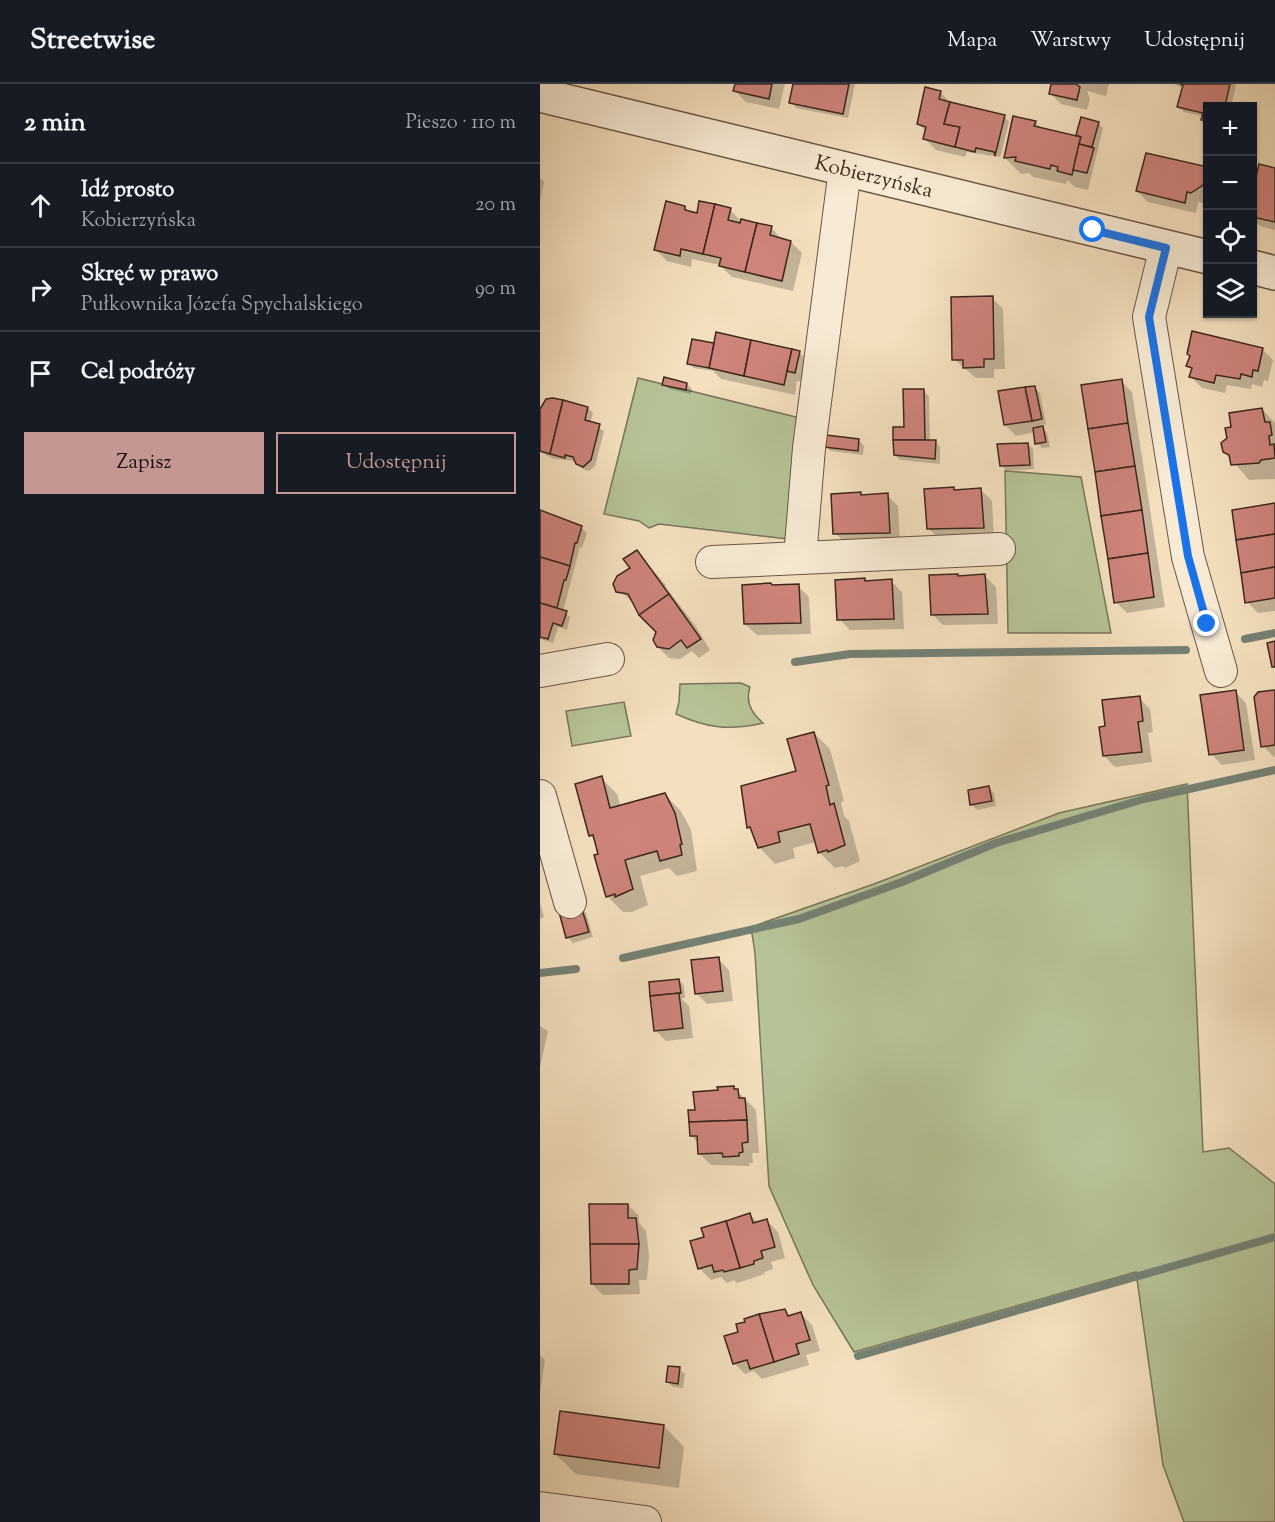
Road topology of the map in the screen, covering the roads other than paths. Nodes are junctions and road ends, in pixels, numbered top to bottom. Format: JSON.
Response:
{"nodes":[{"id":1,"x":540,"y":95,"type":"edge"},
{"id":2,"x":845,"y":169,"type":"junction"},
{"id":3,"x":1166,"y":248,"type":"junction"},
{"id":4,"x":1203,"y":256,"type":"edge"},
{"id":5,"x":1257,"y":268,"type":"edge"},
{"id":6,"x":1275,"y":273,"type":"edge"},
{"id":7,"x":999,"y":549,"type":"dead end"},
{"id":8,"x":800,"y":558,"type":"junction"},
{"id":9,"x":712,"y":562,"type":"dead end"},
{"id":10,"x":608,"y":659,"type":"dead end"},
{"id":11,"x":540,"y":671,"type":"edge"},
{"id":12,"x":1221,"y":672,"type":"dead end"},
{"id":13,"x":540,"y":796,"type":"edge"},
{"id":14,"x":570,"y":902,"type":"dead end"},
{"id":15,"x":540,"y":1508,"type":"edge"},
{"id":16,"x":645,"y":1522,"type":"edge"}],
"edges":[{"from":1,"to":2,"type":"street","name":"Kobierzyńska"},
{"from":2,"to":3,"type":"street","name":"Kobierzyńska"},
{"from":2,"to":8,"type":"street"},
{"from":3,"to":4,"type":"street","name":"Kobierzyńska"},
{"from":3,"to":12,"type":"street"},
{"from":5,"to":6,"type":"street"},
{"from":7,"to":8,"type":"street"},
{"from":8,"to":9,"type":"street"},
{"from":10,"to":11,"type":"street"},
{"from":13,"to":14,"type":"street"},
{"from":15,"to":16,"type":"street"}]}
